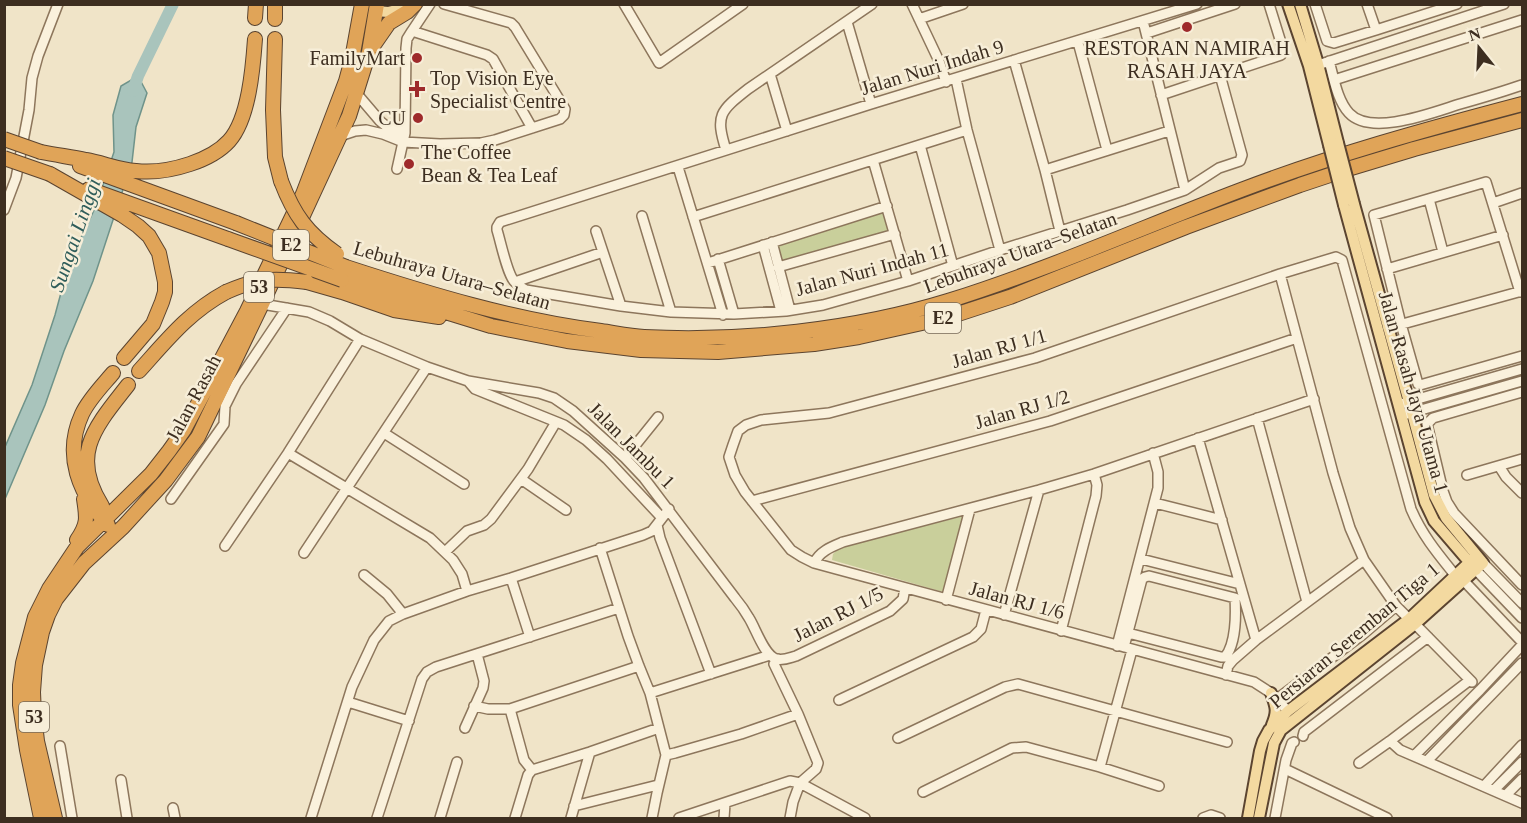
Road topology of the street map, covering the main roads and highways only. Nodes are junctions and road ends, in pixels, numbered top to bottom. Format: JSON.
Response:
{"nodes":[{"id":1,"x":275,"y":4,"type":"edge"},
{"id":2,"x":414,"y":4,"type":"edge"},
{"id":3,"x":1288,"y":4,"type":"edge"},
{"id":4,"x":1300,"y":4,"type":"edge"},
{"id":5,"x":371,"y":6,"type":"edge"},
{"id":6,"x":275,"y":19,"type":"dead end"},
{"id":7,"x":255,"y":39,"type":"dead end"},
{"id":8,"x":275,"y":39,"type":"dead end"},
{"id":9,"x":369,"y":52,"type":"junction"},
{"id":10,"x":1522,"y":104,"type":"edge"},
{"id":11,"x":1522,"y":120,"type":"edge"},
{"id":12,"x":4,"y":139,"type":"edge"},
{"id":13,"x":1334,"y":144,"type":"junction"},
{"id":14,"x":4,"y":158,"type":"edge"},
{"id":15,"x":132,"y":177,"type":"junction"},
{"id":16,"x":1349,"y":204,"type":"junction"},
{"id":17,"x":123,"y":208,"type":"junction"},
{"id":18,"x":344,"y":273,"type":"junction"},
{"id":19,"x":405,"y":286,"type":"junction"},
{"id":20,"x":491,"y":326,"type":"junction"},
{"id":21,"x":124,"y":358,"type":"dead end"},
{"id":22,"x":140,"y":371,"type":"dead end"},
{"id":23,"x":113,"y":373,"type":"dead end"},
{"id":24,"x":128,"y":385,"type":"dead end"},
{"id":25,"x":1406,"y":409,"type":"junction"},
{"id":26,"x":85,"y":483,"type":"junction"},
{"id":27,"x":129,"y":496,"type":"junction"},
{"id":28,"x":106,"y":517,"type":"junction"},
{"id":29,"x":119,"y":530,"type":"junction"},
{"id":30,"x":1476,"y":563,"type":"joint"},
{"id":31,"x":49,"y":588,"type":"junction"},
{"id":32,"x":1274,"y":696,"type":"road end"},
{"id":33,"x":1291,"y":715,"type":"junction"},
{"id":34,"x":1269,"y":730,"type":"junction"},
{"id":35,"x":41,"y":819,"type":"edge"},
{"id":36,"x":55,"y":819,"type":"edge"},
{"id":37,"x":1248,"y":819,"type":"edge"},
{"id":38,"x":1259,"y":819,"type":"edge"}],
"edges":[{"from":1,"to":6,"type":"highway"},
{"from":2,"to":5,"type":"main road"},
{"from":2,"to":9,"type":"highway"},
{"from":3,"to":13,"type":"main road"},
{"from":4,"to":13,"type":"main road"},
{"from":5,"to":9,"type":"highway","name":"Jalan Rasah","number":"53"},
{"from":5,"to":27,"type":"highway","name":"Jalan Rasah","number":"53"},
{"from":7,"to":15,"type":"highway"},
{"from":8,"to":19,"type":"highway","bridge":true},
{"from":9,"to":29,"type":"highway","name":"Jalan Rasah","number":"53"},
{"from":10,"to":19,"type":"highway","name":"Lebuhraya Utara–Selatan","number":"E2"},
{"from":11,"to":20,"type":"highway","name":"Lebuhraya Utara–Selatan","number":"E2"},
{"from":12,"to":15,"type":"highway","bridge":true},
{"from":13,"to":16,"type":"main road","name":"Jalan Rasah Jaya Utama 1","bridge":true},
{"from":14,"to":17,"type":"highway","bridge":true},
{"from":15,"to":18,"type":"highway","name":"Lebuhraya Utara–Selatan","number":"E2","bridge":true},
{"from":16,"to":25,"type":"main road","name":"Jalan Rasah Jaya Utama 1"},
{"from":16,"to":25,"type":"main road","name":"Jalan Rasah Jaya Utama 1"},
{"from":17,"to":18,"type":"highway","name":"Lebuhraya Utara–Selatan","number":"E2","bridge":true},
{"from":17,"to":21,"type":"highway"},
{"from":18,"to":19,"type":"highway","name":"Lebuhraya Utara–Selatan","number":"E2"},
{"from":18,"to":20,"type":"highway","name":"Lebuhraya Utara–Selatan","number":"E2"},
{"from":20,"to":22,"type":"highway","bridge":true},
{"from":23,"to":26,"type":"highway"},
{"from":24,"to":26,"type":"highway"},
{"from":25,"to":30,"type":"main road","name":"Jalan Rasah Jaya Utama 1"},
{"from":26,"to":27,"type":"highway"},
{"from":26,"to":28,"type":"highway"},
{"from":26,"to":31,"type":"highway"},
{"from":27,"to":28,"type":"highway","name":"Jalan Rasah","number":"53"},
{"from":28,"to":29,"type":"highway"},
{"from":28,"to":31,"type":"highway","name":"Jalan Rasah","number":"53"},
{"from":29,"to":36,"type":"highway","name":"Jalan Rasah","number":"53"},
{"from":30,"to":33,"type":"main road","name":"Persiaran Seremban Tiga 1"},
{"from":31,"to":35,"type":"highway","name":"Jalan Rasah","number":"53"},
{"from":32,"to":34,"type":"main road"},
{"from":33,"to":34,"type":"main road","name":"Persiaran Seremban Tiga 1"},
{"from":33,"to":38,"type":"main road","name":"Persiaran Seremban Tiga 1"},
{"from":34,"to":37,"type":"main road","name":"Persiaran Seremban Tiga 1"}]}
